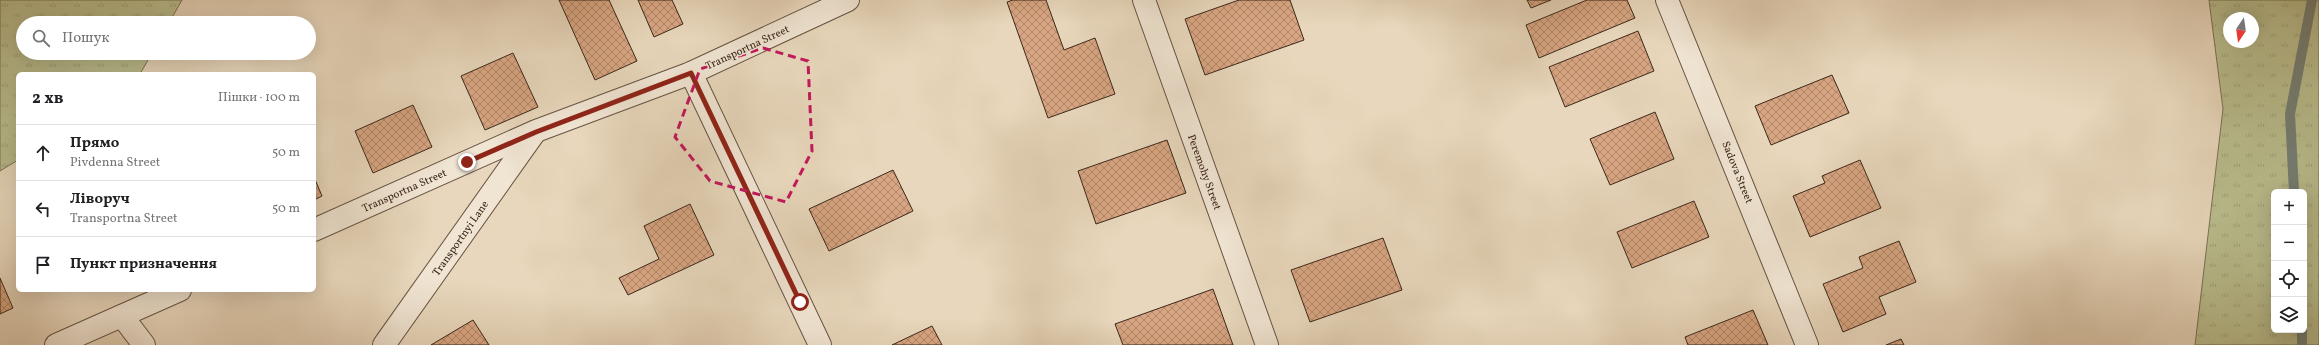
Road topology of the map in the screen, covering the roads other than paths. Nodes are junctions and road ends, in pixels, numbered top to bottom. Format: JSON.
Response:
{"nodes":[{"id":1,"x":848,"y":0,"type":"edge"},
{"id":2,"x":1144,"y":0,"type":"edge"},
{"id":3,"x":1667,"y":0,"type":"edge"},
{"id":4,"x":691,"y":73,"type":"junction"},
{"id":5,"x":536,"y":132,"type":"junction"},
{"id":6,"x":316,"y":229,"type":"edge"},
{"id":7,"x":176,"y":292,"type":"edge"},
{"id":8,"x":122,"y":316,"type":"junction"},
{"id":9,"x":56,"y":345,"type":"edge"},
{"id":10,"x":144,"y":345,"type":"edge"},
{"id":11,"x":384,"y":345,"type":"edge"},
{"id":12,"x":820,"y":345,"type":"edge"},
{"id":13,"x":1267,"y":345,"type":"edge"},
{"id":14,"x":1807,"y":345,"type":"edge"}],
"edges":[{"from":1,"to":4,"type":"street","name":"Transportna Street"},
{"from":2,"to":13,"type":"street","name":"Peremohy Street"},
{"from":3,"to":14,"type":"street","name":"Sadova Street"},
{"from":4,"to":5,"type":"street","name":"Transportna Street"},
{"from":4,"to":12,"type":"street"},
{"from":5,"to":6,"type":"street","name":"Transportna Street"},
{"from":5,"to":11,"type":"street","name":"Transportnyi Lane"},
{"from":7,"to":8,"type":"street"},
{"from":8,"to":9,"type":"street"},
{"from":8,"to":10,"type":"street"}]}
